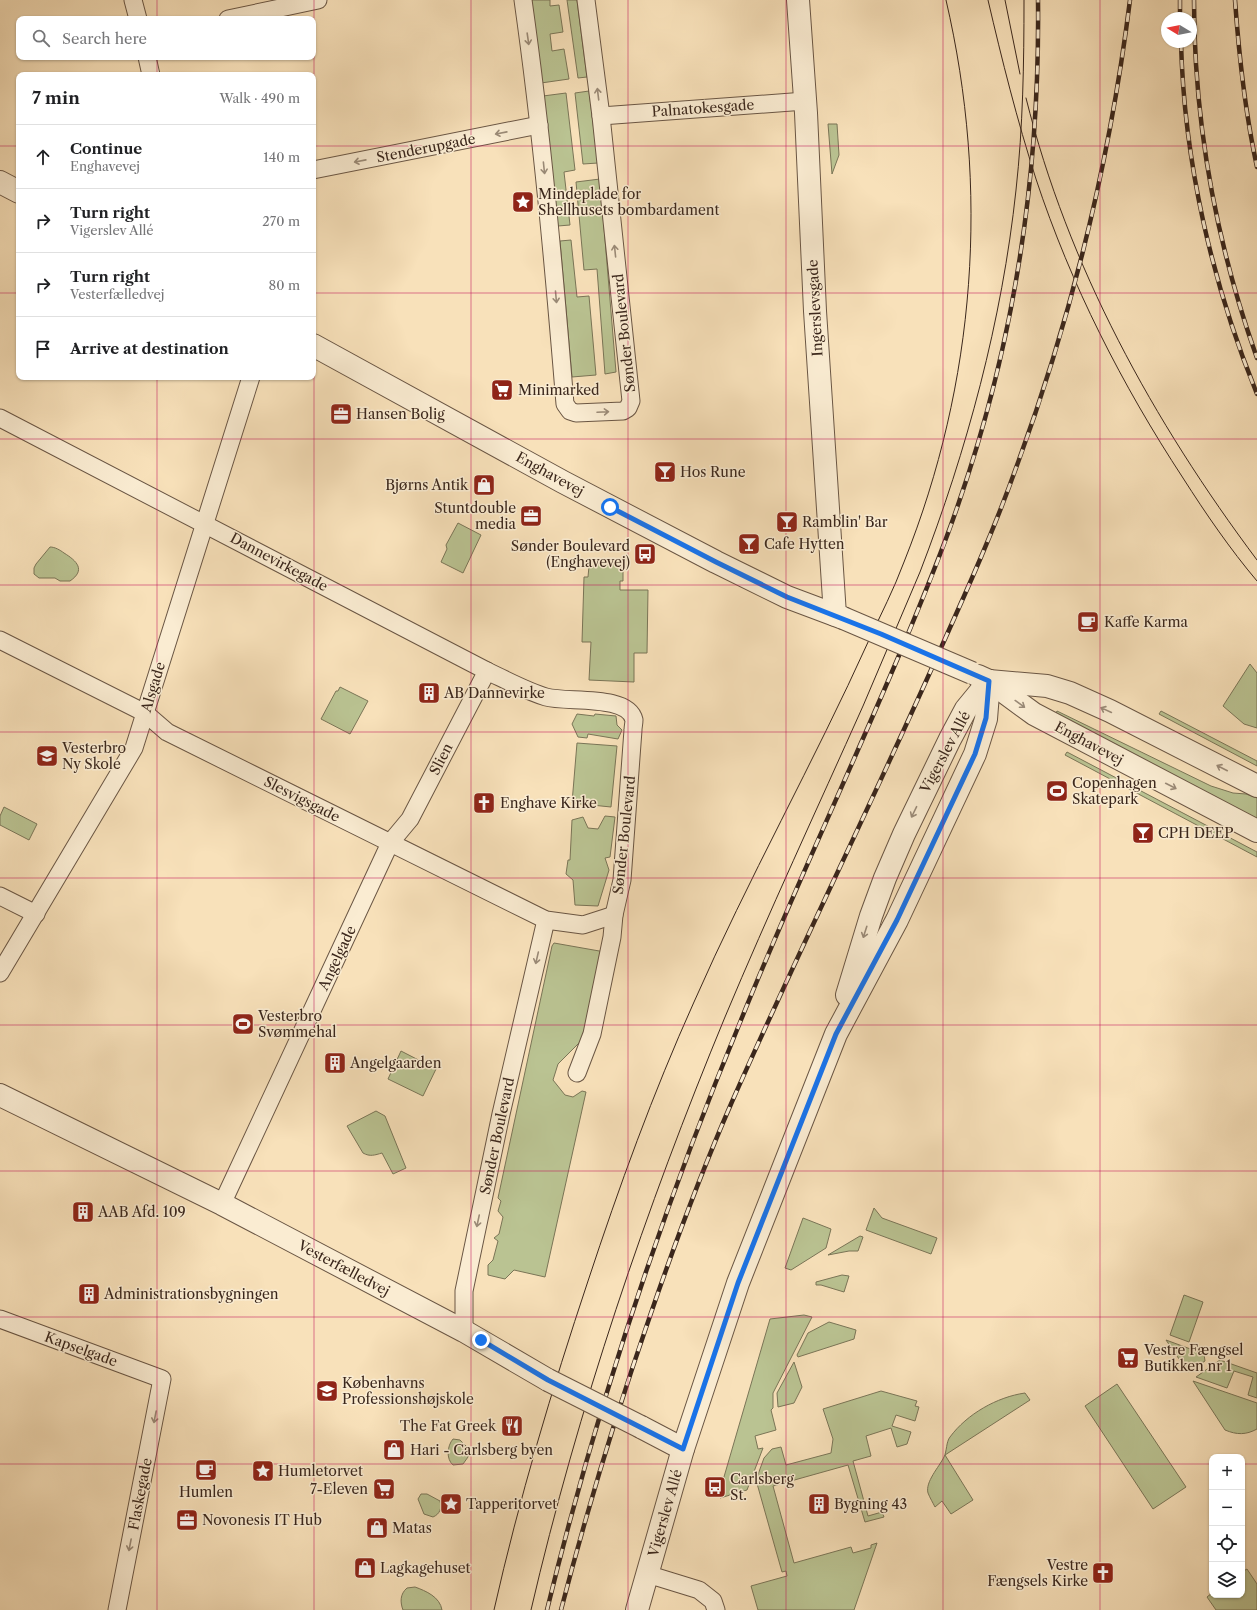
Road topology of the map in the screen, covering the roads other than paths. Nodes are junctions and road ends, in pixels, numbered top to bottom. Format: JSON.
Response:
{"nodes":[{"id":1,"x":133,"y":0,"type":"edge"},
{"id":2,"x":318,"y":0,"type":"edge"},
{"id":3,"x":523,"y":0,"type":"edge"},
{"id":4,"x":586,"y":0,"type":"edge"},
{"id":5,"x":798,"y":0,"type":"edge"},
{"id":6,"x":137,"y":16,"type":"edge"},
{"id":7,"x":242,"y":16,"type":"edge"},
{"id":8,"x":148,"y":60,"type":"edge"},
{"id":9,"x":150,"y":72,"type":"edge"},
{"id":10,"x":805,"y":101,"type":"junction"},
{"id":11,"x":601,"y":116,"type":"junction"},
{"id":12,"x":539,"y":125,"type":"junction"},
{"id":13,"x":316,"y":169,"type":"edge"},
{"id":14,"x":0,"y":182,"type":"edge"},
{"id":15,"x":16,"y":190,"type":"edge"},
{"id":16,"x":316,"y":347,"type":"edge"},
{"id":17,"x":250,"y":380,"type":"edge"},
{"id":18,"x":0,"y":418,"type":"edge"},
{"id":19,"x":204,"y":523,"type":"junction"},
{"id":20,"x":839,"y":617,"type":"junction"},
{"id":21,"x":0,"y":640,"type":"edge"},
{"id":22,"x":487,"y":671,"type":"junction"},
{"id":23,"x":980,"y":677,"type":"junction"},
{"id":24,"x":562,"y":700,"type":"joint"},
{"id":25,"x":145,"y":713,"type":"junction"},
{"id":26,"x":1257,"y":786,"type":"edge"},
{"id":27,"x":1257,"y":831,"type":"edge"},
{"id":28,"x":390,"y":843,"type":"junction"},
{"id":29,"x":0,"y":896,"type":"edge"},
{"id":30,"x":36,"y":914,"type":"junction"},
{"id":31,"x":614,"y":915,"type":"junction"},
{"id":32,"x":546,"y":920,"type":"junction"},
{"id":33,"x":0,"y":973,"type":"edge"},
{"id":34,"x":836,"y":1034,"type":"junction"},
{"id":35,"x":576,"y":1073,"type":"dead end"},
{"id":36,"x":0,"y":1095,"type":"edge"},
{"id":37,"x":222,"y":1204,"type":"junction"},
{"id":38,"x":0,"y":1319,"type":"edge"},
{"id":39,"x":464,"y":1330,"type":"junction"},
{"id":40,"x":162,"y":1379,"type":"joint"},
{"id":41,"x":683,"y":1449,"type":"junction"},
{"id":42,"x":647,"y":1574,"type":"junction"},
{"id":43,"x":117,"y":1610,"type":"edge"},
{"id":44,"x":637,"y":1610,"type":"edge"},
{"id":45,"x":716,"y":1610,"type":"edge"}],
"edges":[{"from":1,"to":6,"type":"street"},
{"from":2,"to":7,"type":"street"},
{"from":3,"to":12,"type":"street","name":"Sønder Boulevard","one_way":true},
{"from":11,"to":4,"type":"street","name":"Sønder Boulevard","one_way":true},
{"from":5,"to":10,"type":"street","name":"Ingerslevsgade"},
{"from":8,"to":9,"type":"street"},
{"from":10,"to":11,"type":"street","name":"Palnatokesgade"},
{"from":10,"to":20,"type":"street","name":"Ingerslevsgade"},
{"from":12,"to":11,"type":"street","name":"Sønder Boulevard","one_way":true},
{"from":12,"to":13,"type":"street","name":"Stenderupgade","one_way":true},
{"from":14,"to":15,"type":"street"},
{"from":16,"to":20,"type":"street","name":"Enghavevej"},
{"from":17,"to":19,"type":"street","name":"Alsgade"},
{"from":18,"to":19,"type":"street","name":"Dannevirkegade"},
{"from":19,"to":22,"type":"street","name":"Dannevirkegade"},
{"from":19,"to":25,"type":"street","name":"Alsgade"},
{"from":20,"to":23,"type":"street","name":"Enghavevej","bridge":true},
{"from":21,"to":25,"type":"street","name":"Slesvigsgade"},
{"from":22,"to":24,"type":"street","name":"Dannevirkegade"},
{"from":22,"to":28,"type":"street","name":"Slien"},
{"from":26,"to":23,"type":"street","name":"Enghavevej","one_way":true},
{"from":23,"to":27,"type":"street","name":"Enghavevej","one_way":true},
{"from":23,"to":34,"type":"street","name":"Vigerslev Allé","one_way":true},
{"from":23,"to":34,"type":"street","name":"Vigerslev Allé"},
{"from":24,"to":31,"type":"street","name":"Sønder Boulevard"},
{"from":25,"to":28,"type":"street","name":"Slesvigsgade"},
{"from":25,"to":30,"type":"street","name":"Alsgade"},
{"from":28,"to":32,"type":"street","name":"Slesvigsgade"},
{"from":28,"to":37,"type":"street","name":"Angelgade"},
{"from":29,"to":30,"type":"street"},
{"from":30,"to":33,"type":"street","name":"Alsgade"},
{"from":31,"to":32,"type":"street","name":"Slesvigsgade"},
{"from":31,"to":35,"type":"street","name":"Sønder Boulevard"},
{"from":32,"to":39,"type":"street","name":"Sønder Boulevard","one_way":true},
{"from":34,"to":41,"type":"street","name":"Vigerslev Allé"},
{"from":36,"to":37,"type":"street","name":"Vesterfælledvej"},
{"from":37,"to":39,"type":"street","name":"Vesterfælledvej"},
{"from":38,"to":40,"type":"street","name":"Kapselgade"},
{"from":39,"to":41,"type":"street","name":"Vesterfælledvej","bridge":true},
{"from":40,"to":43,"type":"street","name":"Flaskegade","one_way":true},
{"from":41,"to":42,"type":"street","name":"Vigerslev Allé"},
{"from":42,"to":44,"type":"street","name":"Vigerslev Allé"},
{"from":42,"to":45,"type":"street"}]}
